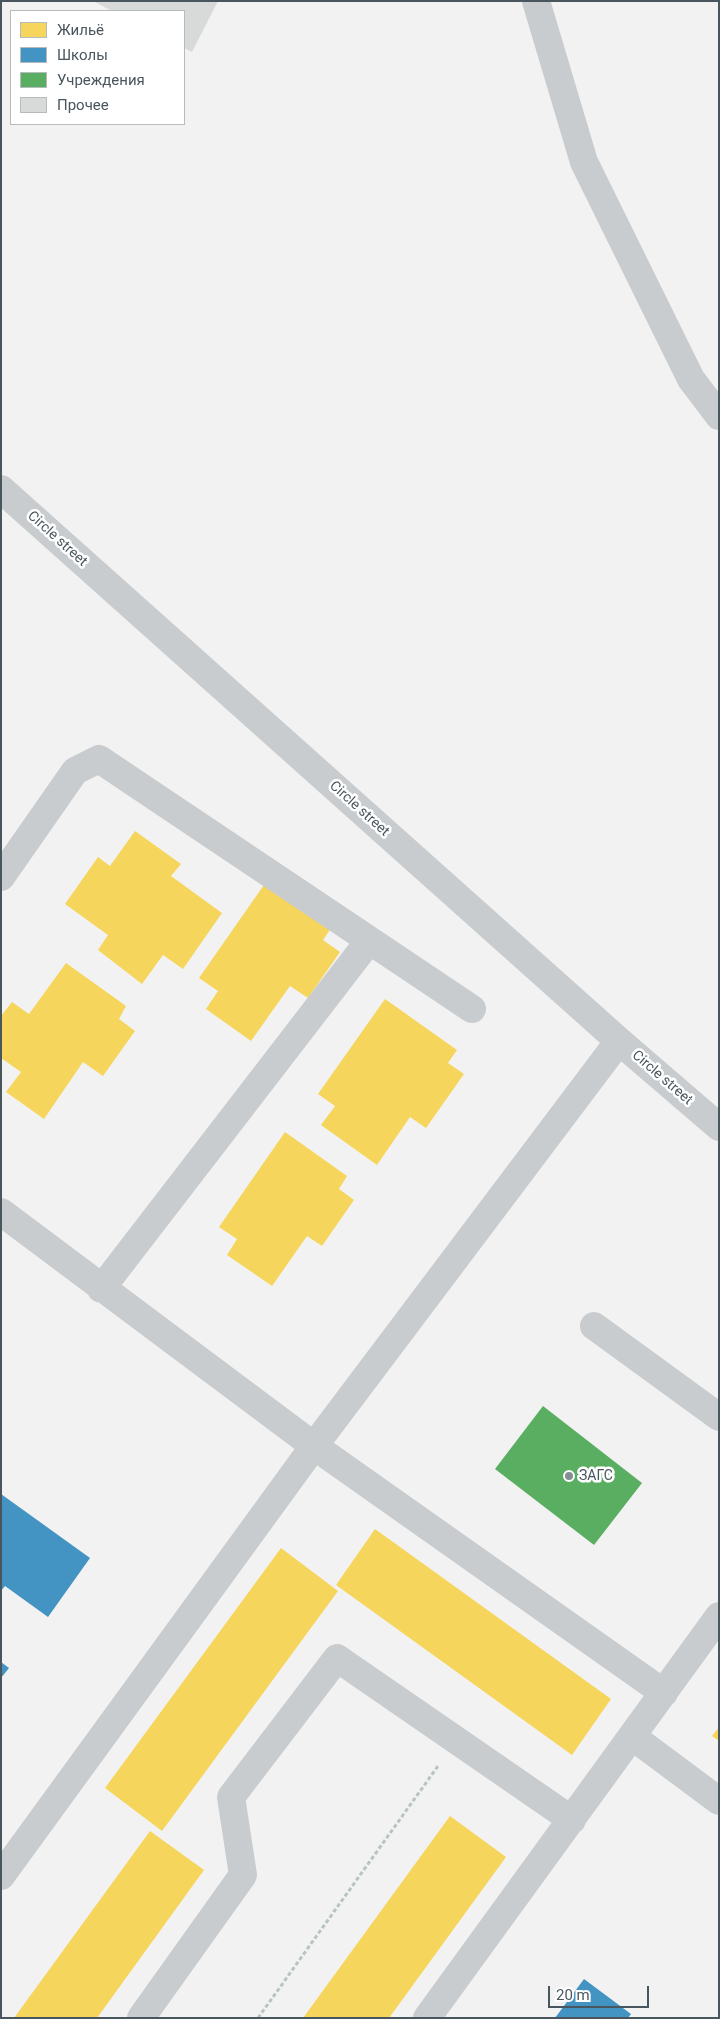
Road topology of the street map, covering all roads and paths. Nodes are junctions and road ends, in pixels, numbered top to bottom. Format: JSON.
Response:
{"nodes":[{"id":1,"x":536,"y":1,"type":"edge"},
{"id":2,"x":719,"y":416,"type":"edge"},
{"id":3,"x":1,"y":489,"type":"edge"},
{"id":4,"x":1,"y":877,"type":"edge"},
{"id":5,"x":369,"y":941,"type":"junction"},
{"id":6,"x":472,"y":1009,"type":"dead end"},
{"id":7,"x":619,"y":1041,"type":"junction"},
{"id":8,"x":719,"y":1127,"type":"edge"},
{"id":9,"x":1,"y":1212,"type":"edge"},
{"id":10,"x":101,"y":1289,"type":"junction"},
{"id":11,"x":594,"y":1326,"type":"dead end"},
{"id":12,"x":719,"y":1417,"type":"edge"},
{"id":13,"x":314,"y":1446,"type":"junction"},
{"id":14,"x":719,"y":1616,"type":"edge"},
{"id":15,"x":664,"y":1693,"type":"junction"},
{"id":16,"x":633,"y":1737,"type":"junction"},
{"id":17,"x":457,"y":1740,"type":"junction"},
{"id":18,"x":719,"y":1801,"type":"edge"},
{"id":19,"x":572,"y":1820,"type":"junction"},
{"id":20,"x":1,"y":1876,"type":"edge"},
{"id":21,"x":141,"y":2018,"type":"edge"},
{"id":22,"x":258,"y":2018,"type":"edge"},
{"id":23,"x":427,"y":2018,"type":"edge"}],
"edges":[{"from":1,"to":2,"type":"street"},
{"from":3,"to":7,"type":"street","name":"Circle street"},
{"from":4,"to":5,"type":"street"},
{"from":5,"to":6,"type":"street"},
{"from":5,"to":10,"type":"street"},
{"from":7,"to":8,"type":"street","name":"Circle street"},
{"from":7,"to":13,"type":"street"},
{"from":9,"to":10,"type":"street"},
{"from":10,"to":13,"type":"street"},
{"from":11,"to":12,"type":"street"},
{"from":13,"to":15,"type":"street"},
{"from":13,"to":20,"type":"street"},
{"from":14,"to":15,"type":"street"},
{"from":15,"to":16,"type":"street"},
{"from":16,"to":18,"type":"street"},
{"from":16,"to":19,"type":"street"},
{"from":17,"to":19,"type":"street"},
{"from":17,"to":21,"type":"street"},
{"from":17,"to":22,"type":"path"},
{"from":19,"to":23,"type":"street"}]}
